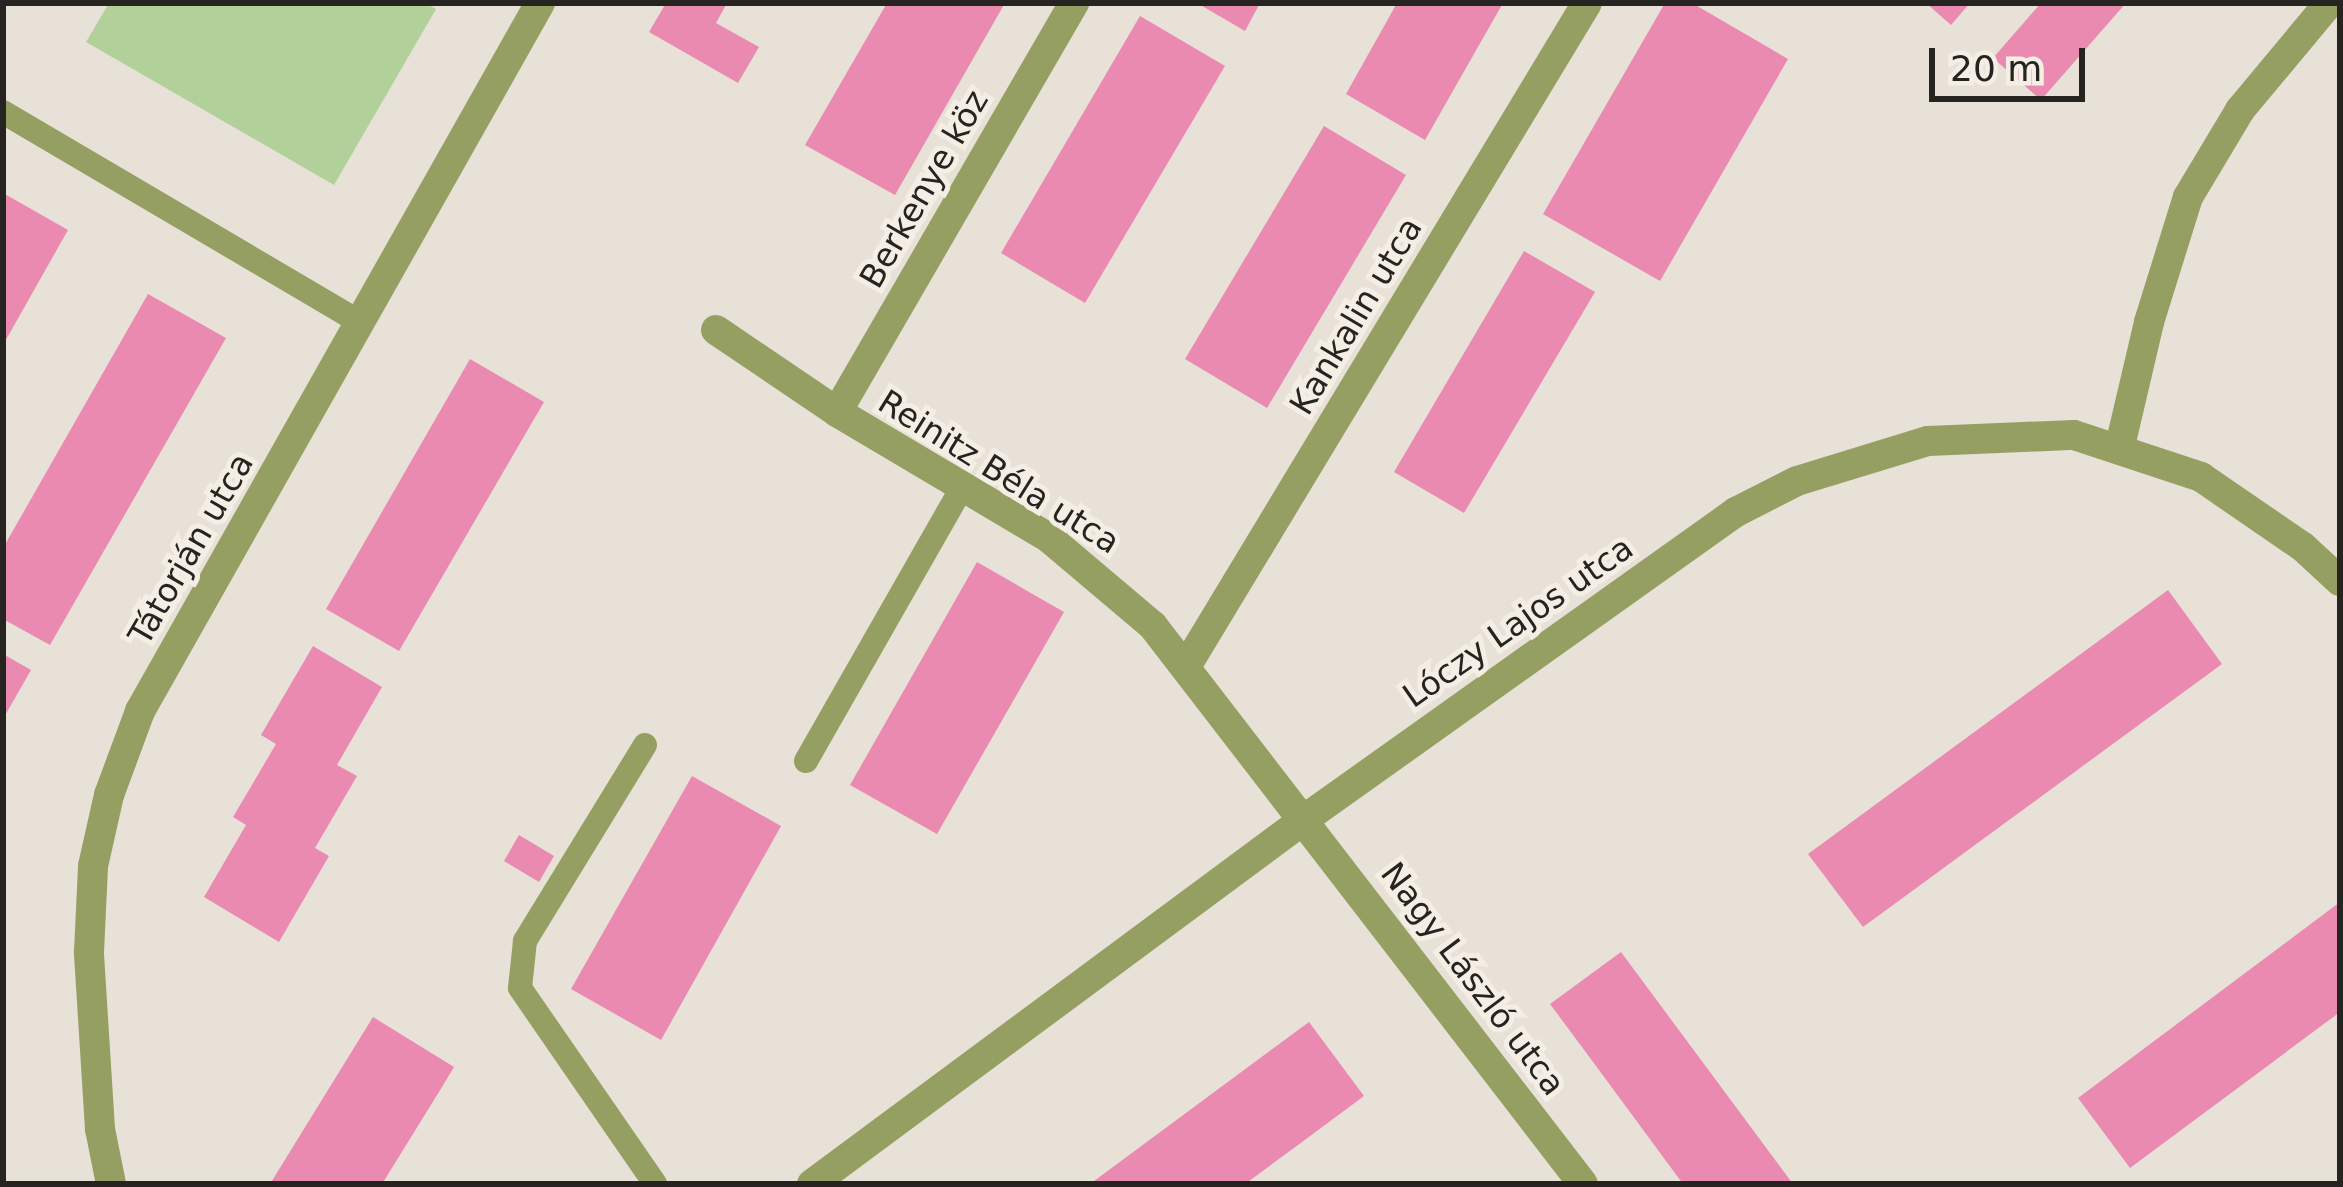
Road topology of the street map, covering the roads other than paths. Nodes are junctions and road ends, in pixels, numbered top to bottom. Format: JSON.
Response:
{"nodes":[{"id":1,"x":541,"y":3,"type":"edge"},
{"id":2,"x":1074,"y":3,"type":"edge"},
{"id":3,"x":1587,"y":3,"type":"edge"},
{"id":4,"x":2329,"y":3,"type":"edge"},
{"id":5,"x":3,"y":112,"type":"edge"},
{"id":6,"x":361,"y":323,"type":"junction"},
{"id":7,"x":716,"y":330,"type":"dead end"},
{"id":8,"x":837,"y":412,"type":"junction"},
{"id":9,"x":2120,"y":446,"type":"junction"},
{"id":10,"x":962,"y":488,"type":"junction"},
{"id":11,"x":2340,"y":581,"type":"edge"},
{"id":12,"x":1187,"y":665,"type":"junction"},
{"id":13,"x":645,"y":745,"type":"dead end"},
{"id":14,"x":806,"y":760,"type":"dead end"},
{"id":15,"x":1306,"y":818,"type":"junction"},
{"id":16,"x":111,"y":1184,"type":"edge"},
{"id":17,"x":655,"y":1184,"type":"edge"},
{"id":18,"x":812,"y":1184,"type":"edge"},
{"id":19,"x":1583,"y":1184,"type":"edge"}],
"edges":[{"from":1,"to":6,"type":"street","name":"Tátorján utca"},
{"from":2,"to":8,"type":"street","name":"Berkenye köz"},
{"from":3,"to":12,"type":"street","name":"Kankalin utca"},
{"from":4,"to":9,"type":"street"},
{"from":5,"to":6,"type":"lane"},
{"from":6,"to":16,"type":"street","name":"Tátorján utca"},
{"from":7,"to":8,"type":"street","name":"Reinitz Béla utca"},
{"from":8,"to":10,"type":"street","name":"Reinitz Béla utca"},
{"from":9,"to":11,"type":"street","name":"Lóczy Lajos utca"},
{"from":9,"to":15,"type":"street","name":"Lóczy Lajos utca"},
{"from":10,"to":12,"type":"street","name":"Reinitz Béla utca"},
{"from":10,"to":14,"type":"lane"},
{"from":12,"to":15,"type":"street","name":"Reinitz Béla utca"},
{"from":13,"to":17,"type":"lane"},
{"from":15,"to":18,"type":"street","name":"Lóczy Lajos utca"},
{"from":15,"to":19,"type":"street","name":"Nagy László utca"}]}
